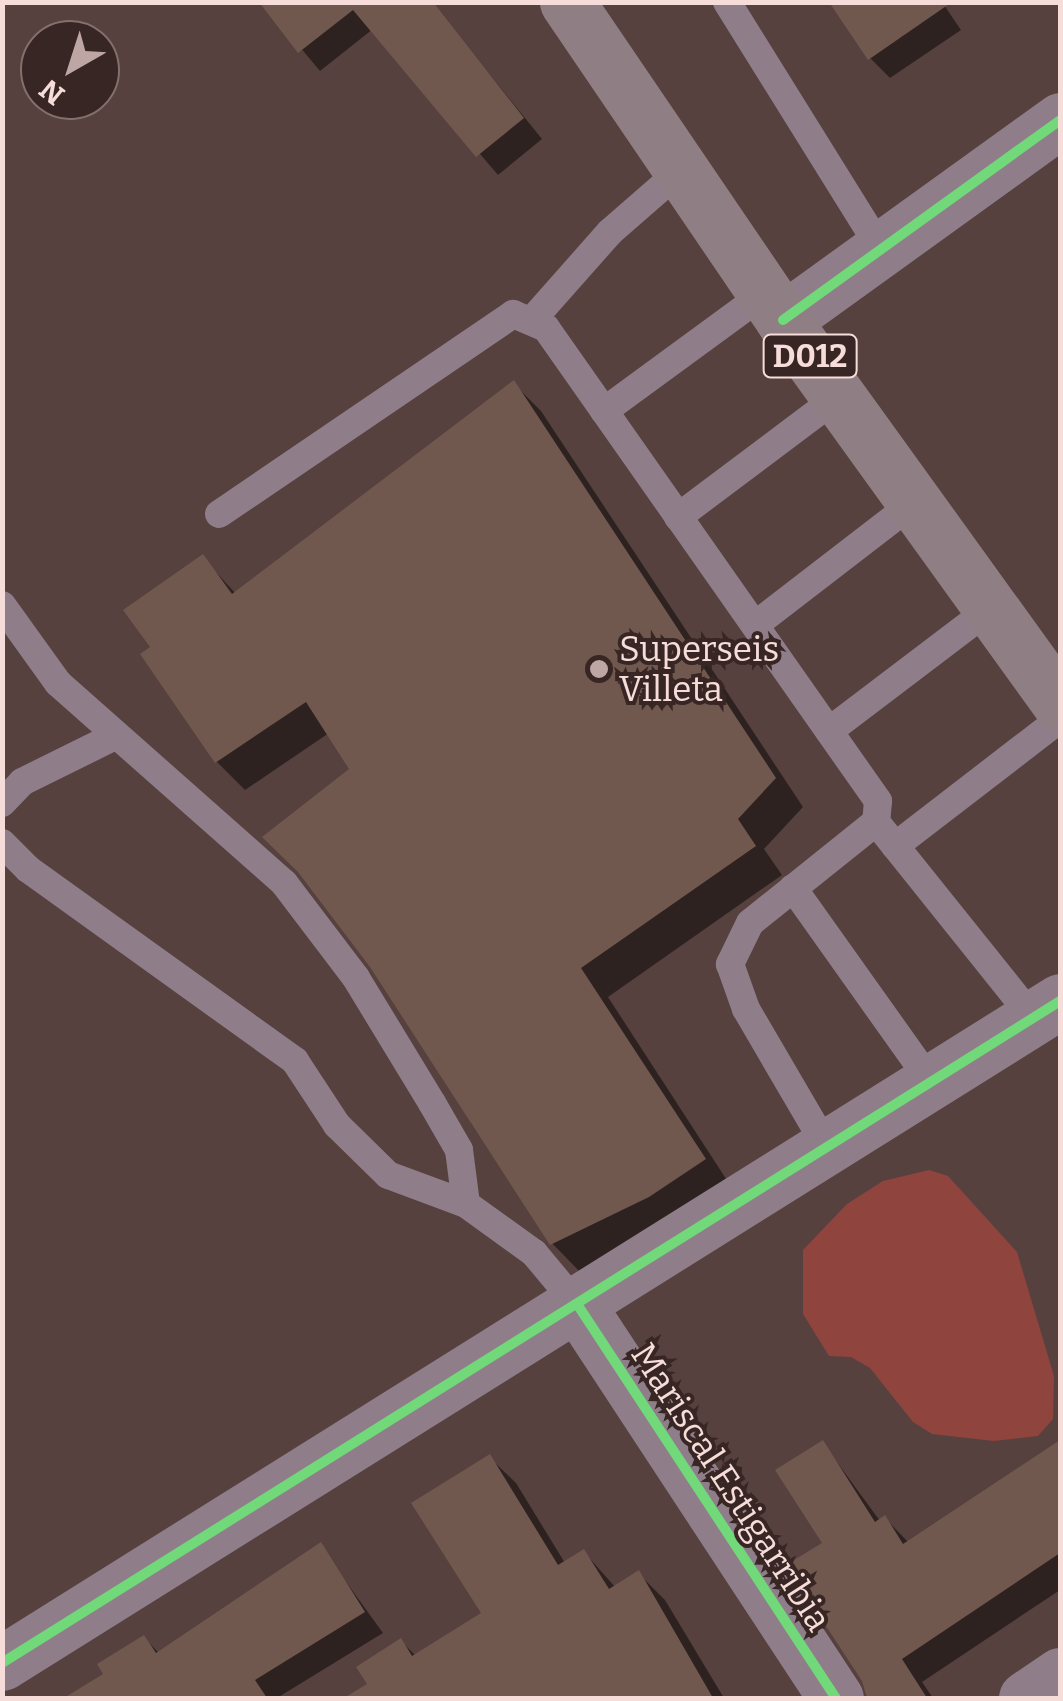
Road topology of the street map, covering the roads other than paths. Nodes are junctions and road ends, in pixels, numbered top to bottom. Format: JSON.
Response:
{"nodes":[{"id":1,"x":567,"y":2,"type":"edge"},
{"id":2,"x":727,"y":2,"type":"edge"},
{"id":3,"x":1060,"y":120,"type":"edge"},
{"id":4,"x":682,"y":170,"type":"junction"},
{"id":5,"x":881,"y":249,"type":"junction"},
{"id":6,"x":774,"y":307,"type":"junction"},
{"id":7,"x":533,"y":318,"type":"junction"},
{"id":8,"x":839,"y":396,"type":"junction"},
{"id":9,"x":604,"y":411,"type":"junction"},
{"id":10,"x":915,"y":502,"type":"junction"},
{"id":11,"x":219,"y":514,"type":"dead end"},
{"id":12,"x":678,"y":516,"type":"junction"},
{"id":13,"x":2,"y":605,"type":"edge"},
{"id":14,"x":991,"y":608,"type":"junction"},
{"id":15,"x":755,"y":626,"type":"junction"},
{"id":16,"x":1060,"y":704,"type":"edge"},
{"id":17,"x":1060,"y":719,"type":"edge"},
{"id":18,"x":829,"y":731,"type":"junction"},
{"id":19,"x":113,"y":737,"type":"junction"},
{"id":20,"x":2,"y":804,"type":"edge"},
{"id":21,"x":876,"y":822,"type":"junction"},
{"id":22,"x":2,"y":843,"type":"edge"},
{"id":23,"x":894,"y":846,"type":"junction"},
{"id":24,"x":793,"y":888,"type":"junction"},
{"id":25,"x":1047,"y":1009,"type":"edge"},
{"id":26,"x":931,"y":1082,"type":"junction"},
{"id":27,"x":826,"y":1146,"type":"junction"},
{"id":28,"x":466,"y":1204,"type":"junction"},
{"id":29,"x":579,"y":1306,"type":"junction"},
{"id":30,"x":2,"y":1663,"type":"edge"},
{"id":31,"x":1060,"y":1675,"type":"edge"},
{"id":32,"x":836,"y":1698,"type":"edge"},
{"id":33,"x":1026,"y":1698,"type":"edge"}],
"edges":[{"from":1,"to":4,"type":"main road","number":"D012"},
{"from":2,"to":5,"type":"lane"},
{"from":3,"to":5,"type":"street"},
{"from":4,"to":6,"type":"main road","number":"D012"},
{"from":4,"to":7,"type":"lane"},
{"from":5,"to":6,"type":"street"},
{"from":6,"to":8,"type":"main road","number":"D012"},
{"from":6,"to":9,"type":"lane"},
{"from":7,"to":9,"type":"lane"},
{"from":7,"to":11,"type":"lane"},
{"from":8,"to":10,"type":"main road","number":"D012"},
{"from":8,"to":12,"type":"lane"},
{"from":9,"to":12,"type":"lane"},
{"from":10,"to":14,"type":"main road","number":"D012"},
{"from":10,"to":15,"type":"lane"},
{"from":12,"to":15,"type":"lane"},
{"from":13,"to":19,"type":"lane"},
{"from":14,"to":16,"type":"main road","number":"D012"},
{"from":14,"to":18,"type":"lane"},
{"from":15,"to":18,"type":"lane"},
{"from":17,"to":23,"type":"lane"},
{"from":18,"to":21,"type":"lane"},
{"from":19,"to":20,"type":"lane"},
{"from":19,"to":28,"type":"lane"},
{"from":21,"to":23,"type":"lane"},
{"from":21,"to":24,"type":"lane"},
{"from":22,"to":28,"type":"lane"},
{"from":23,"to":25,"type":"lane"},
{"from":24,"to":26,"type":"lane"},
{"from":24,"to":27,"type":"lane"},
{"from":25,"to":26,"type":"street"},
{"from":26,"to":27,"type":"street"},
{"from":27,"to":29,"type":"street"},
{"from":28,"to":29,"type":"lane"},
{"from":29,"to":30,"type":"street"},
{"from":29,"to":32,"type":"street","name":"Mariscal Estigarribia"},
{"from":31,"to":33,"type":"street"}]}
